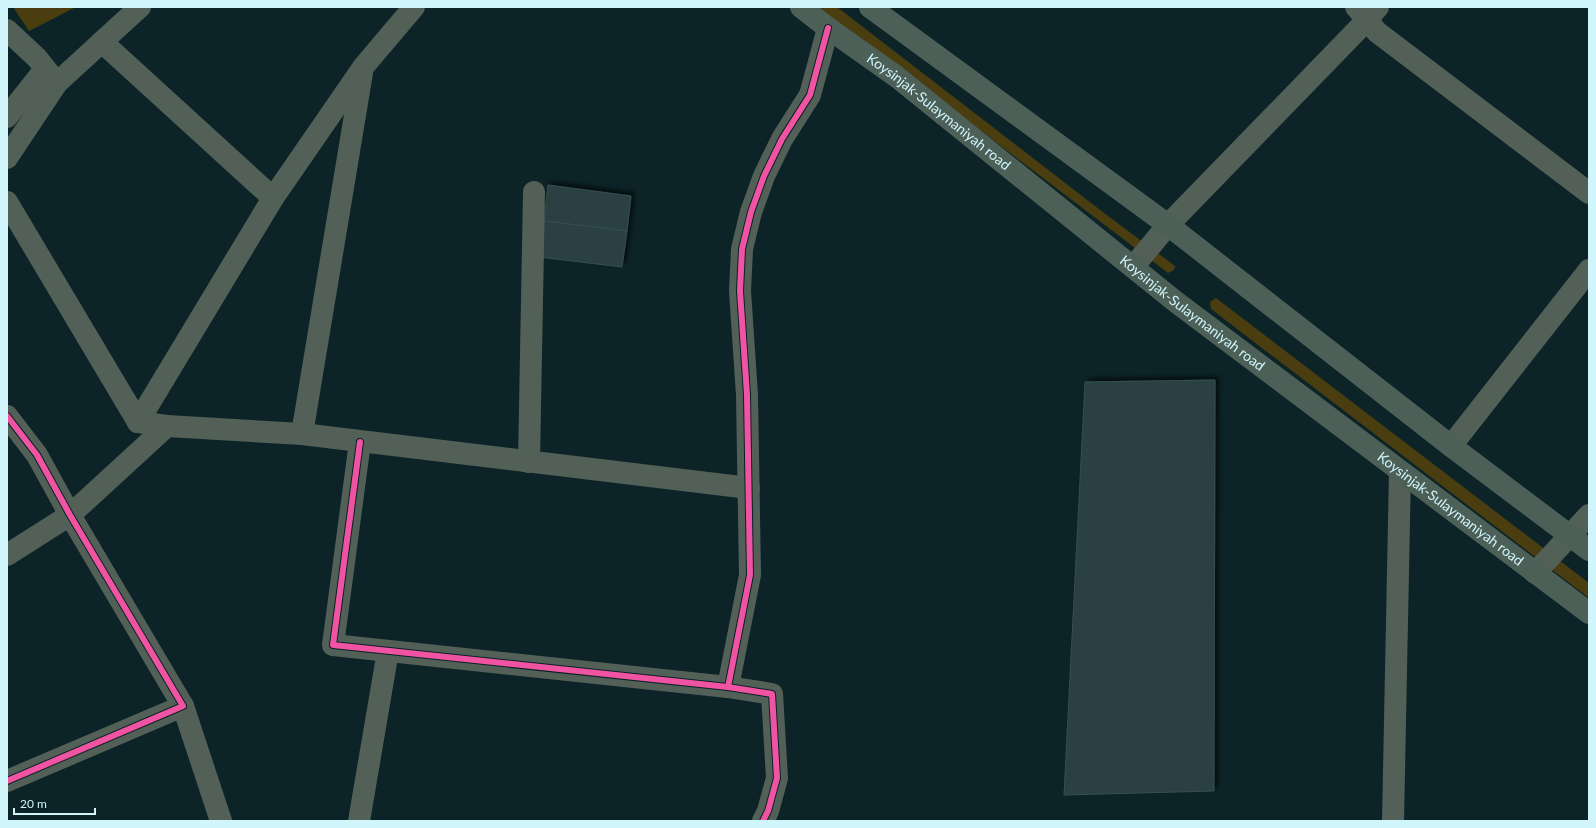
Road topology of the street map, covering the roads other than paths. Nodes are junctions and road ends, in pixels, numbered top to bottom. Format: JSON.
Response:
{"nodes":[{"id":1,"x":140,"y":7,"type":"edge"},
{"id":2,"x":414,"y":7,"type":"edge"},
{"id":3,"x":801,"y":7,"type":"edge"},
{"id":4,"x":870,"y":7,"type":"edge"},
{"id":5,"x":1367,"y":11,"type":"edge"},
{"id":6,"x":828,"y":28,"type":"junction"},
{"id":7,"x":7,"y":30,"type":"edge"},
{"id":8,"x":102,"y":42,"type":"junction"},
{"id":9,"x":364,"y":66,"type":"junction"},
{"id":10,"x":51,"y":76,"type":"junction"},
{"id":11,"x":7,"y":117,"type":"edge"},
{"id":12,"x":7,"y":158,"type":"edge"},
{"id":13,"x":534,"y":192,"type":"dead end"},
{"id":14,"x":1589,"y":193,"type":"edge"},
{"id":15,"x":273,"y":198,"type":"junction"},
{"id":16,"x":7,"y":202,"type":"edge"},
{"id":17,"x":1168,"y":225,"type":"junction"},
{"id":18,"x":1133,"y":266,"type":"junction"},
{"id":19,"x":1589,"y":270,"type":"edge"},
{"id":20,"x":7,"y":416,"type":"edge"},
{"id":21,"x":138,"y":422,"type":"junction"},
{"id":22,"x":167,"y":426,"type":"junction"},
{"id":23,"x":302,"y":434,"type":"junction"},
{"id":24,"x":360,"y":442,"type":"junction"},
{"id":25,"x":1451,"y":446,"type":"junction"},
{"id":26,"x":529,"y":462,"type":"junction"},
{"id":27,"x":1400,"y":471,"type":"junction"},
{"id":28,"x":749,"y":488,"type":"junction"},
{"id":29,"x":70,"y":515,"type":"junction"},
{"id":30,"x":1589,"y":515,"type":"edge"},
{"id":31,"x":1570,"y":535,"type":"junction"},
{"id":32,"x":1589,"y":550,"type":"edge"},
{"id":33,"x":7,"y":555,"type":"edge"},
{"id":34,"x":1535,"y":573,"type":"junction"},
{"id":35,"x":1589,"y":613,"type":"edge"},
{"id":36,"x":388,"y":651,"type":"junction"},
{"id":37,"x":728,"y":687,"type":"junction"},
{"id":38,"x":183,"y":706,"type":"junction"},
{"id":39,"x":7,"y":781,"type":"edge"},
{"id":40,"x":221,"y":821,"type":"edge"},
{"id":41,"x":359,"y":821,"type":"edge"},
{"id":42,"x":764,"y":821,"type":"edge"},
{"id":43,"x":1392,"y":821,"type":"edge"}],
"edges":[{"from":1,"to":8,"type":"street"},
{"from":2,"to":9,"type":"street"},
{"from":3,"to":6,"type":"main road","name":"Koysinjak-Sulaymaniyah road"},
{"from":4,"to":17,"type":"main road"},
{"from":5,"to":14,"type":"street"},
{"from":5,"to":17,"type":"street"},
{"from":6,"to":18,"type":"main road","name":"Koysinjak-Sulaymaniyah road"},
{"from":6,"to":28,"type":"street"},
{"from":7,"to":10,"type":"street"},
{"from":8,"to":10,"type":"street"},
{"from":8,"to":15,"type":"street"},
{"from":9,"to":15,"type":"street"},
{"from":9,"to":23,"type":"street"},
{"from":10,"to":11,"type":"street"},
{"from":10,"to":12,"type":"street"},
{"from":13,"to":26,"type":"street"},
{"from":15,"to":21,"type":"street"},
{"from":16,"to":21,"type":"street"},
{"from":17,"to":18,"type":"street"},
{"from":17,"to":25,"type":"main road"},
{"from":18,"to":27,"type":"main road","name":"Koysinjak-Sulaymaniyah road"},
{"from":19,"to":25,"type":"street"},
{"from":20,"to":29,"type":"street"},
{"from":21,"to":22,"type":"street"},
{"from":22,"to":23,"type":"street"},
{"from":22,"to":29,"type":"street"},
{"from":23,"to":24,"type":"street"},
{"from":24,"to":26,"type":"street"},
{"from":24,"to":36,"type":"street"},
{"from":25,"to":31,"type":"main road"},
{"from":26,"to":28,"type":"street"},
{"from":27,"to":34,"type":"main road","name":"Koysinjak-Sulaymaniyah road"},
{"from":27,"to":43,"type":"street"},
{"from":28,"to":37,"type":"street"},
{"from":29,"to":33,"type":"street"},
{"from":29,"to":38,"type":"street"},
{"from":30,"to":31,"type":"street"},
{"from":31,"to":32,"type":"main road"},
{"from":31,"to":34,"type":"street"},
{"from":34,"to":35,"type":"main road","name":"Koysinjak-Sulaymaniyah road"},
{"from":36,"to":37,"type":"street"},
{"from":36,"to":41,"type":"street"},
{"from":37,"to":42,"type":"street"},
{"from":38,"to":39,"type":"street"},
{"from":38,"to":40,"type":"street"}]}
